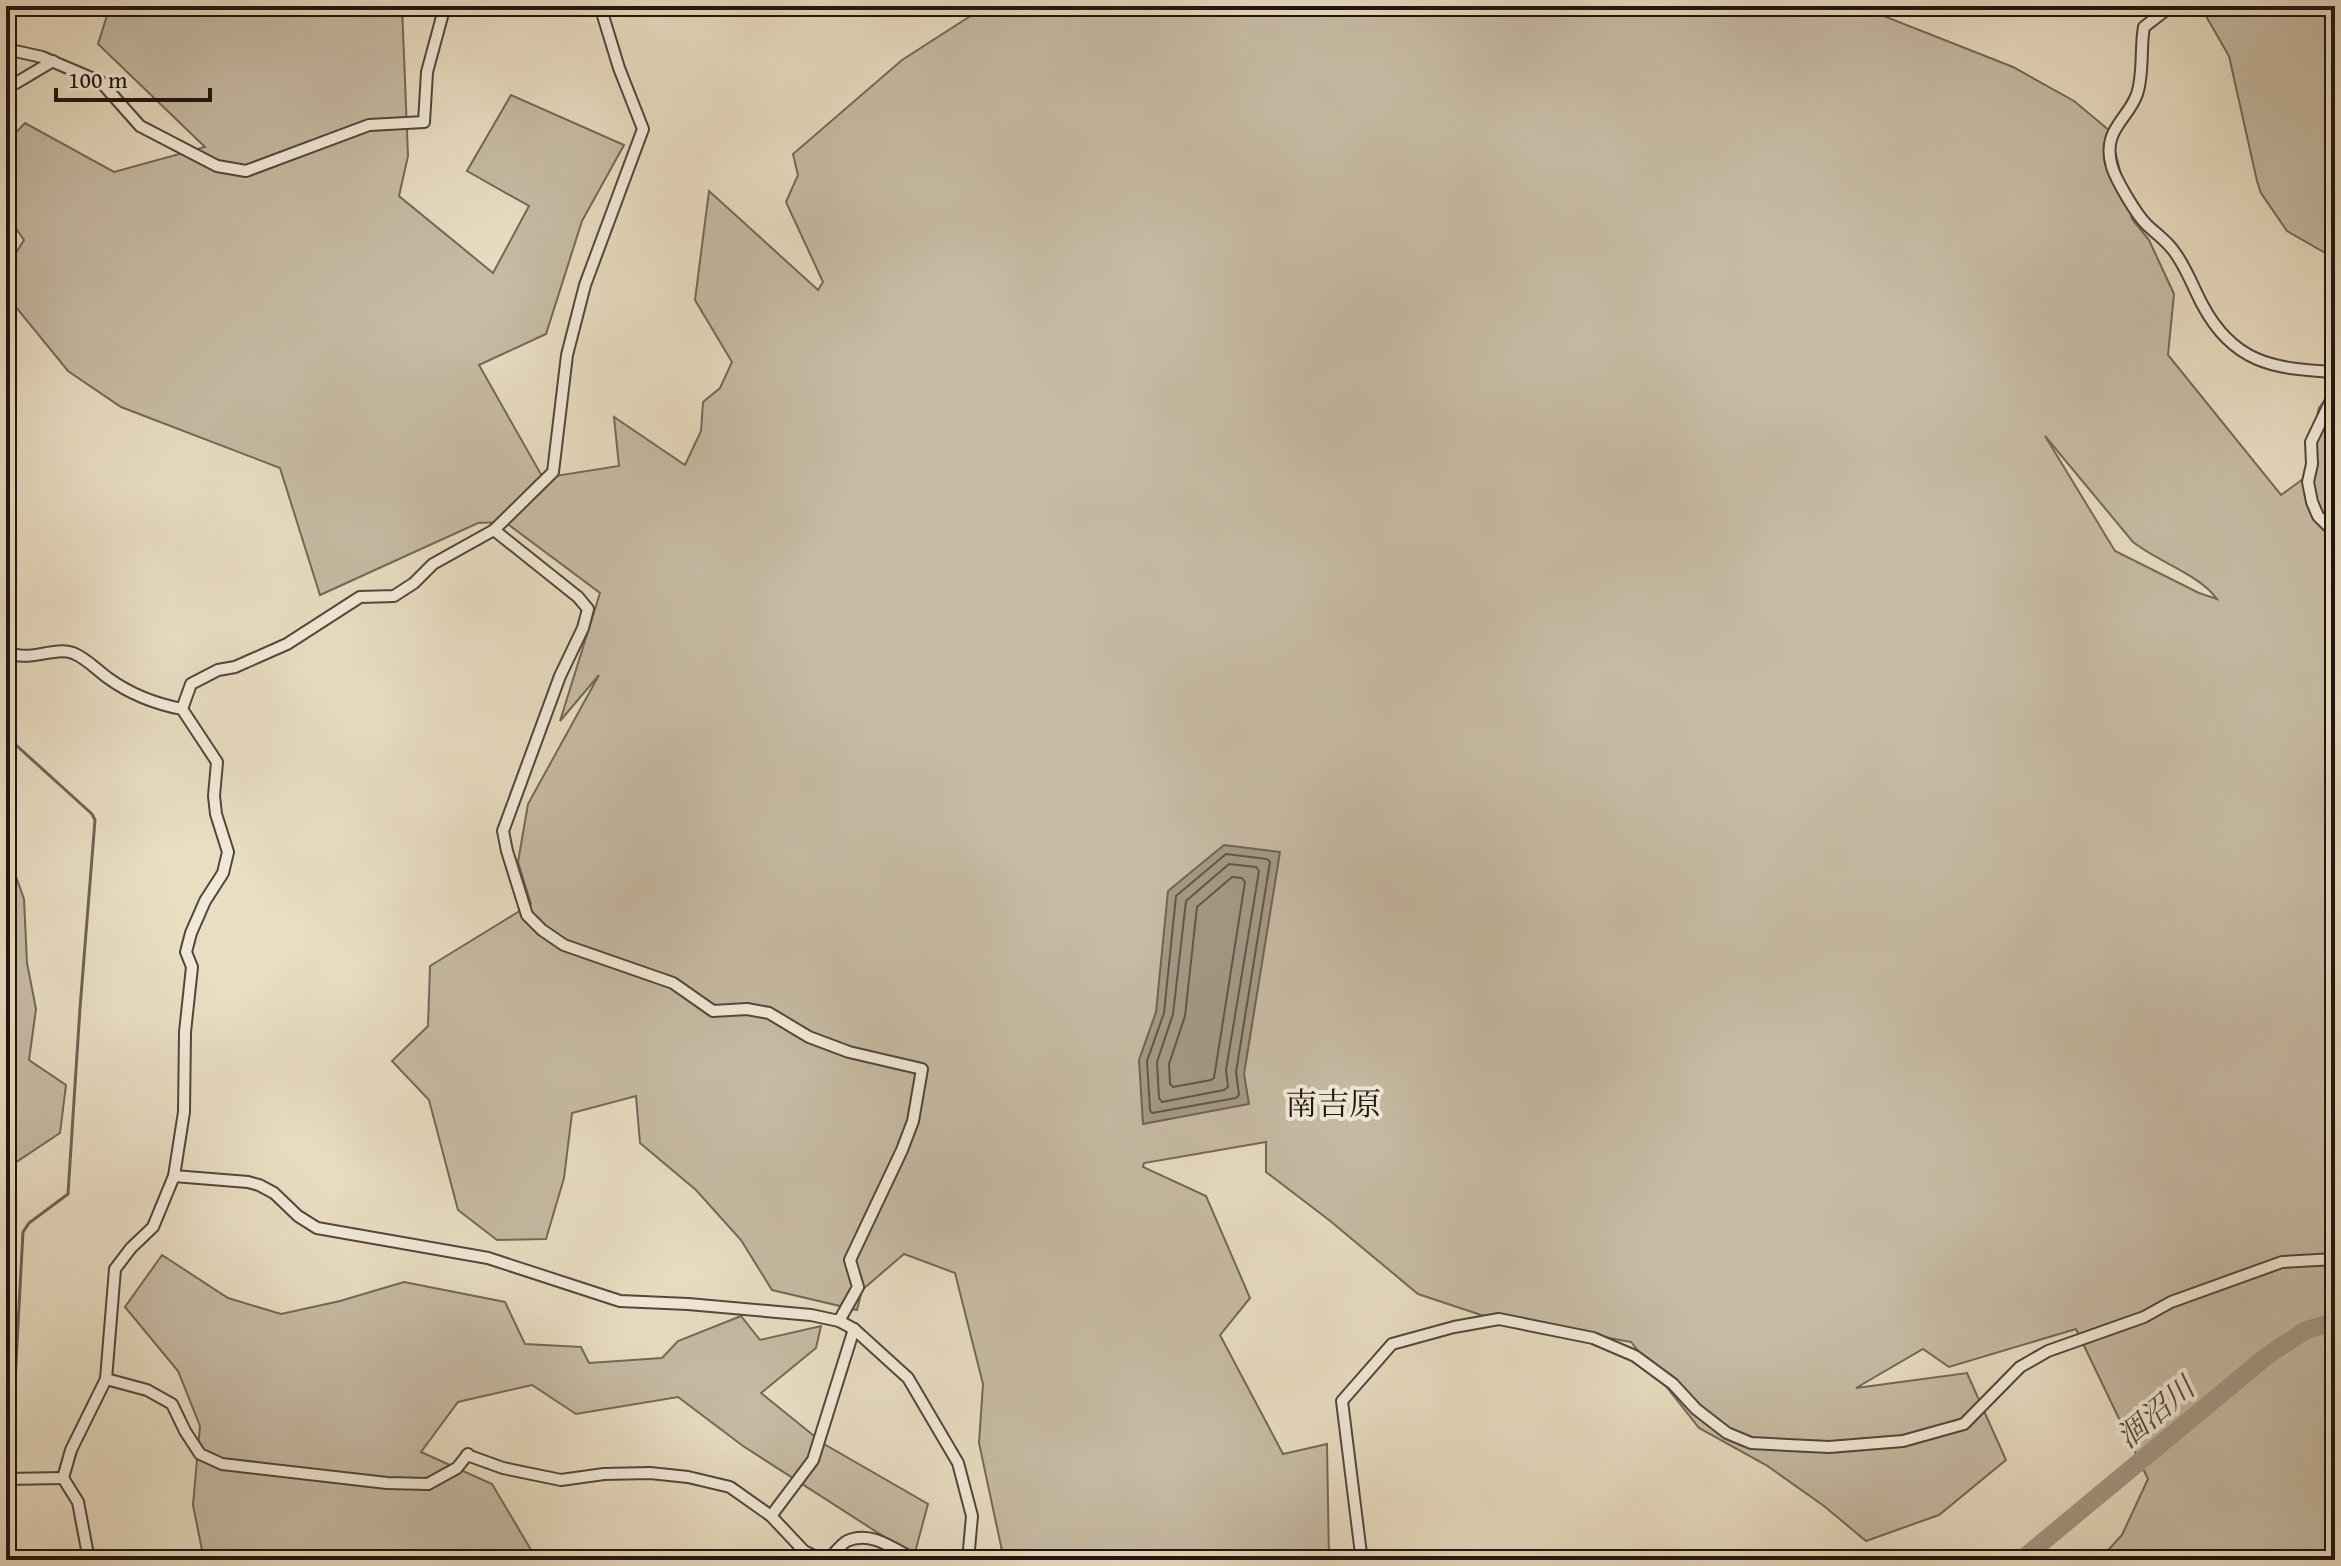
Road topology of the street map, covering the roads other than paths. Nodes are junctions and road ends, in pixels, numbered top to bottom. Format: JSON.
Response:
{"nodes":[{"id":1,"x":454,"y":6,"type":"edge"},
{"id":2,"x":600,"y":6,"type":"edge"},
{"id":3,"x":2171,"y":6,"type":"edge"},
{"id":4,"x":6,"y":49,"type":"edge"},
{"id":5,"x":53,"y":61,"type":"junction"},
{"id":6,"x":6,"y":81,"type":"edge"},
{"id":7,"x":2335,"y":372,"type":"edge"},
{"id":8,"x":2335,"y":392,"type":"edge"},
{"id":9,"x":2335,"y":529,"type":"edge"},
{"id":10,"x":494,"y":530,"type":"junction"},
{"id":11,"x":6,"y":651,"type":"edge"},
{"id":12,"x":182,"y":709,"type":"junction"},
{"id":13,"x":174,"y":1176,"type":"junction"},
{"id":14,"x":2335,"y":1259,"type":"edge"},
{"id":15,"x":839,"y":1321,"type":"junction"},
{"id":16,"x":854,"y":1329,"type":"junction"},
{"id":17,"x":106,"y":1379,"type":"junction"},
{"id":18,"x":63,"y":1478,"type":"junction"},
{"id":19,"x":6,"y":1479,"type":"edge"},
{"id":20,"x":771,"y":1516,"type":"junction"},
{"id":21,"x":89,"y":1560,"type":"edge"},
{"id":22,"x":826,"y":1560,"type":"edge"},
{"id":23,"x":915,"y":1560,"type":"edge"},
{"id":24,"x":968,"y":1560,"type":"edge"},
{"id":25,"x":1359,"y":1560,"type":"edge"}],
"edges":[{"from":1,"to":5,"type":"street"},
{"from":2,"to":10,"type":"street"},
{"from":3,"to":7,"type":"street"},
{"from":4,"to":5,"type":"street"},
{"from":5,"to":6,"type":"street"},
{"from":8,"to":9,"type":"street"},
{"from":10,"to":12,"type":"street"},
{"from":10,"to":15,"type":"street"},
{"from":11,"to":12,"type":"street"},
{"from":12,"to":13,"type":"street"},
{"from":13,"to":15,"type":"street"},
{"from":13,"to":17,"type":"street"},
{"from":14,"to":25,"type":"street"},
{"from":15,"to":16,"type":"street"},
{"from":16,"to":20,"type":"street"},
{"from":16,"to":24,"type":"street"},
{"from":17,"to":18,"type":"street"},
{"from":17,"to":20,"type":"street"},
{"from":18,"to":19,"type":"street"},
{"from":18,"to":21,"type":"street"},
{"from":20,"to":22,"type":"street"},
{"from":22,"to":23,"type":"street"}]}
